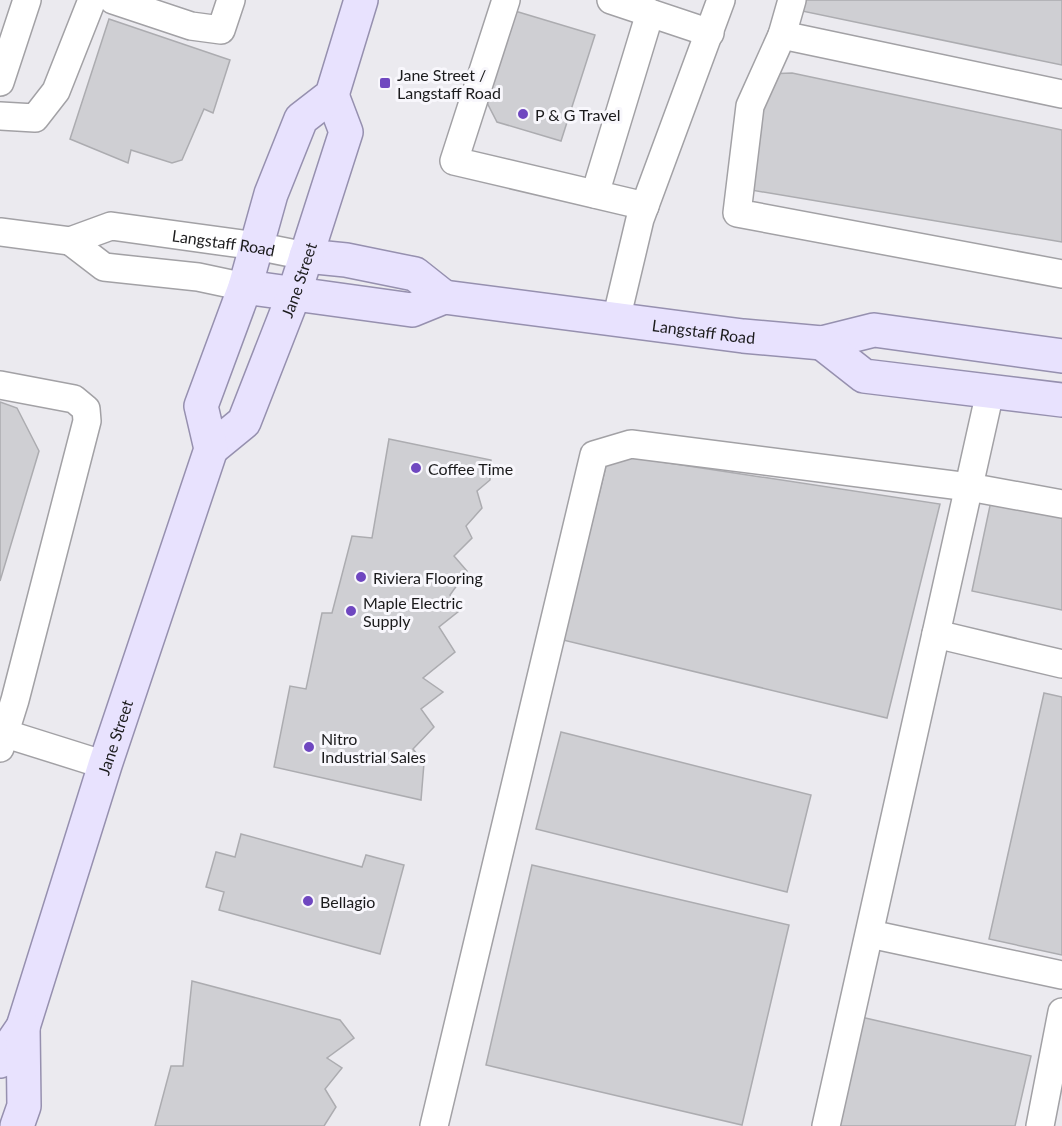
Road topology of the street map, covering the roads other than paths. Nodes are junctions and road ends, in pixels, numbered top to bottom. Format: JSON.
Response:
{"nodes":[{"id":1,"x":27,"y":0,"type":"edge"},
{"id":2,"x":92,"y":0,"type":"edge"},
{"id":3,"x":113,"y":0,"type":"edge"},
{"id":4,"x":231,"y":0,"type":"edge"},
{"id":5,"x":361,"y":0,"type":"edge"},
{"id":6,"x":506,"y":0,"type":"edge"},
{"id":7,"x":611,"y":0,"type":"edge"},
{"id":8,"x":721,"y":0,"type":"edge"},
{"id":9,"x":792,"y":0,"type":"edge"},
{"id":10,"x":650,"y":13,"type":"junction"},
{"id":11,"x":710,"y":33,"type":"junction"},
{"id":12,"x":782,"y":36,"type":"junction"},
{"id":13,"x":0,"y":82,"type":"edge"},
{"id":14,"x":1062,"y":94,"type":"edge"},
{"id":15,"x":332,"y":95,"type":"junction"},
{"id":16,"x":0,"y":116,"type":"edge"},
{"id":17,"x":595,"y":194,"type":"junction"},
{"id":18,"x":645,"y":206,"type":"junction"},
{"id":19,"x":0,"y":232,"type":"edge"},
{"id":20,"x":70,"y":242,"type":"junction"},
{"id":21,"x":256,"y":246,"type":"junction"},
{"id":22,"x":306,"y":256,"type":"junction"},
{"id":23,"x":1062,"y":274,"type":"edge"},
{"id":24,"x":245,"y":287,"type":"junction"},
{"id":25,"x":294,"y":294,"type":"junction"},
{"id":26,"x":444,"y":297,"type":"junction"},
{"id":27,"x":616,"y":320,"type":"junction"},
{"id":28,"x":822,"y":343,"type":"junction"},
{"id":29,"x":1062,"y":356,"type":"edge"},
{"id":30,"x":0,"y":385,"type":"edge"},
{"id":31,"x":990,"y":392,"type":"junction"},
{"id":32,"x":1062,"y":400,"type":"edge"},
{"id":33,"x":211,"y":449,"type":"junction"},
{"id":34,"x":969,"y":487,"type":"junction"},
{"id":35,"x":1062,"y":504,"type":"edge"},
{"id":36,"x":936,"y":634,"type":"junction"},
{"id":37,"x":1062,"y":664,"type":"edge"},
{"id":38,"x":2,"y":738,"type":"edge"},
{"id":39,"x":105,"y":765,"type":"junction"},
{"id":40,"x":870,"y":934,"type":"junction"},
{"id":41,"x":1062,"y":975,"type":"edge"},
{"id":42,"x":1062,"y":1012,"type":"edge"},
{"id":43,"x":23,"y":1027,"type":"junction"},
{"id":44,"x":0,"y":1061,"type":"edge"},
{"id":45,"x":17,"y":1126,"type":"edge"},
{"id":46,"x":434,"y":1126,"type":"edge"},
{"id":47,"x":826,"y":1126,"type":"edge"},
{"id":48,"x":1040,"y":1126,"type":"edge"}],
"edges":[{"from":1,"to":13,"type":"street"},
{"from":2,"to":16,"type":"street"},
{"from":3,"to":4,"type":"street"},
{"from":5,"to":15,"type":"main road"},
{"from":6,"to":17,"type":"street"},
{"from":7,"to":10,"type":"street"},
{"from":8,"to":11,"type":"street"},
{"from":9,"to":12,"type":"street"},
{"from":10,"to":11,"type":"street"},
{"from":10,"to":17,"type":"street"},
{"from":11,"to":18,"type":"street"},
{"from":12,"to":14,"type":"street"},
{"from":12,"to":23,"type":"street"},
{"from":15,"to":21,"type":"main road"},
{"from":15,"to":22,"type":"main road","name":"Jane Street"},
{"from":17,"to":18,"type":"street"},
{"from":18,"to":27,"type":"street"},
{"from":19,"to":20,"type":"street","name":"Langstaff Road"},
{"from":20,"to":21,"type":"street","name":"Langstaff Road"},
{"from":20,"to":24,"type":"street","name":"Langstaff Road"},
{"from":21,"to":22,"type":"street","name":"Langstaff Road"},
{"from":21,"to":24,"type":"main road"},
{"from":22,"to":25,"type":"main road","name":"Jane Street"},
{"from":22,"to":26,"type":"main road","name":"Langstaff Road"},
{"from":24,"to":25,"type":"main road","name":"Langstaff Road"},
{"from":24,"to":33,"type":"main road"},
{"from":25,"to":26,"type":"main road","name":"Langstaff Road"},
{"from":25,"to":33,"type":"main road","name":"Jane Street"},
{"from":26,"to":27,"type":"main road","name":"Langstaff Road"},
{"from":27,"to":28,"type":"main road","name":"Langstaff Road"},
{"from":28,"to":29,"type":"main road","name":"Langstaff Road"},
{"from":28,"to":31,"type":"main road"},
{"from":30,"to":38,"type":"street"},
{"from":31,"to":32,"type":"main road"},
{"from":31,"to":34,"type":"street"},
{"from":33,"to":39,"type":"main road","name":"Jane Street"},
{"from":34,"to":35,"type":"street"},
{"from":34,"to":36,"type":"street"},
{"from":34,"to":46,"type":"street"},
{"from":36,"to":37,"type":"street"},
{"from":36,"to":40,"type":"street"},
{"from":38,"to":39,"type":"street"},
{"from":39,"to":43,"type":"main road","name":"Jane Street"},
{"from":40,"to":41,"type":"street"},
{"from":40,"to":47,"type":"street"},
{"from":42,"to":48,"type":"street"},
{"from":43,"to":44,"type":"main road","name":"Jane Street"},
{"from":43,"to":45,"type":"main road","name":"Jane Street"}]}
